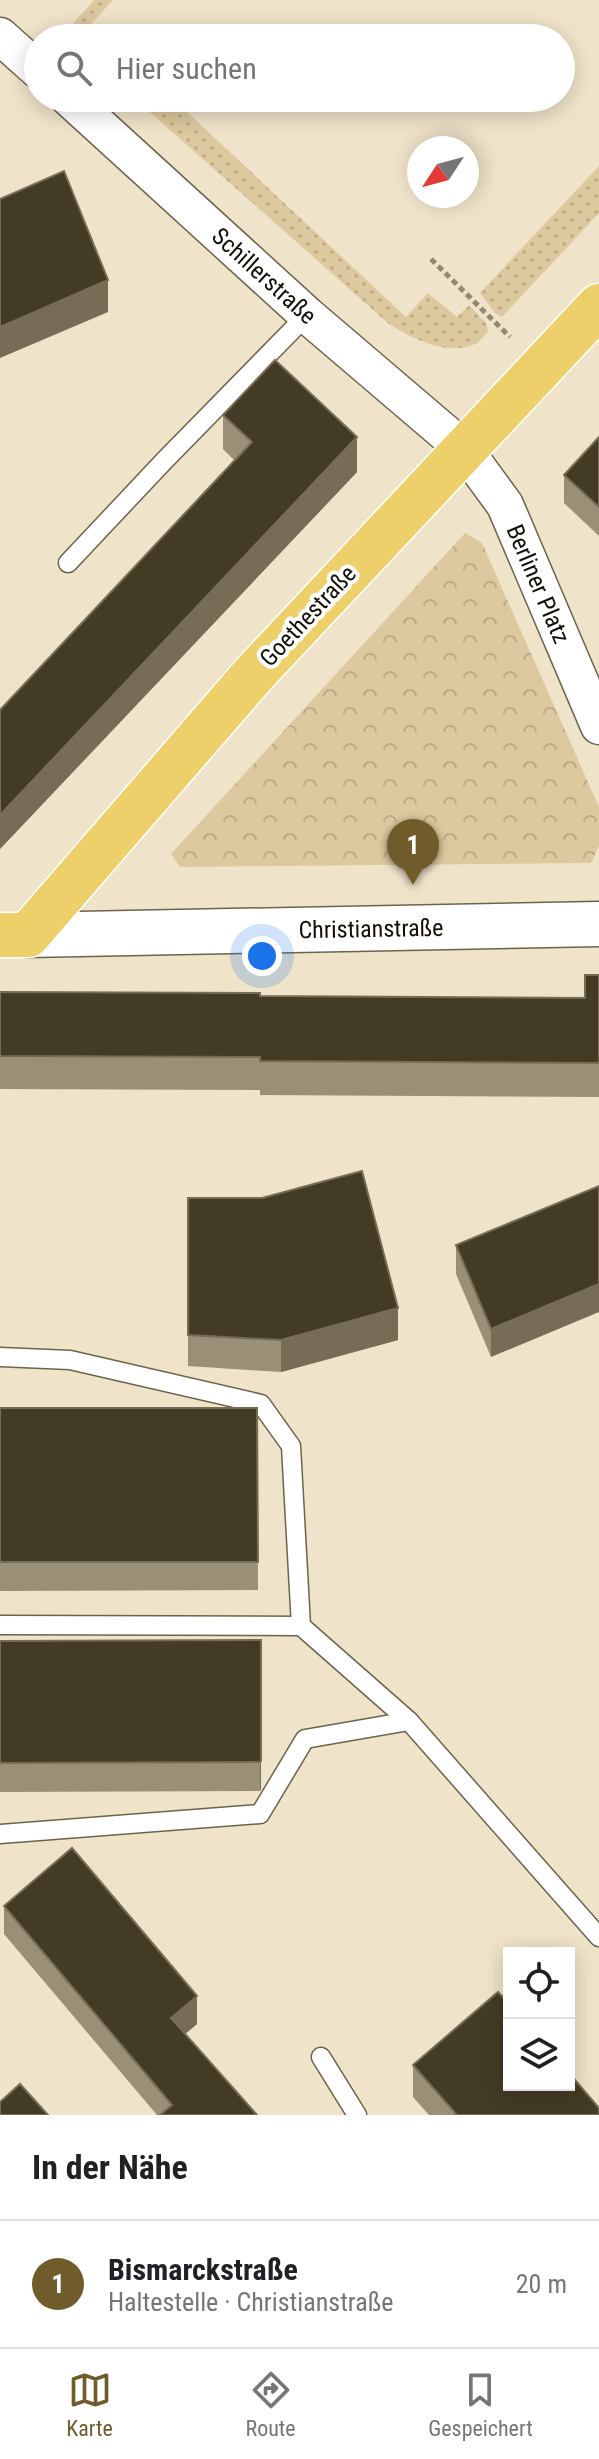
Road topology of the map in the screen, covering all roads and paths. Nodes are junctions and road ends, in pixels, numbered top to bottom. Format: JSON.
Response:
{"nodes":[{"id":1,"x":0,"y":36,"type":"edge"},
{"id":2,"x":24,"y":57,"type":"edge"},
{"id":3,"x":84,"y":112,"type":"edge"},
{"id":4,"x":431,"y":259,"type":"dead end"},
{"id":5,"x":599,"y":306,"type":"edge"},
{"id":6,"x":307,"y":315,"type":"junction"},
{"id":7,"x":542,"y":366,"type":"junction"},
{"id":8,"x":464,"y":449,"type":"junction"},
{"id":9,"x":68,"y":563,"type":"dead end"},
{"id":10,"x":599,"y":726,"type":"edge"},
{"id":11,"x":599,"y":924,"type":"edge"},
{"id":12,"x":14,"y":935,"type":"edge"},
{"id":13,"x":0,"y":1357,"type":"edge"},
{"id":14,"x":0,"y":1625,"type":"edge"},
{"id":15,"x":301,"y":1626,"type":"junction"},
{"id":16,"x":409,"y":1721,"type":"junction"},
{"id":17,"x":0,"y":1834,"type":"edge"},
{"id":18,"x":599,"y":1937,"type":"edge"},
{"id":19,"x":321,"y":2057,"type":"dead end"},
{"id":20,"x":357,"y":2115,"type":"edge"}],
"edges":[{"from":1,"to":2,"type":"street"},
{"from":3,"to":6,"type":"street","name":"Schillerstraße"},
{"from":4,"to":7,"type":"path"},
{"from":5,"to":7,"type":"main road","name":"Goethestraße"},
{"from":6,"to":8,"type":"street","name":"Schillerstraße"},
{"from":6,"to":9,"type":"lane"},
{"from":7,"to":8,"type":"main road","name":"Goethestraße"},
{"from":8,"to":10,"type":"street","name":"Berliner Platz"},
{"from":8,"to":12,"type":"main road","name":"Goethestraße"},
{"from":11,"to":12,"type":"street","name":"Christianstraße"},
{"from":13,"to":15,"type":"lane"},
{"from":14,"to":15,"type":"lane"},
{"from":15,"to":16,"type":"lane"},
{"from":16,"to":17,"type":"lane"},
{"from":16,"to":18,"type":"lane"},
{"from":19,"to":20,"type":"lane"}]}
